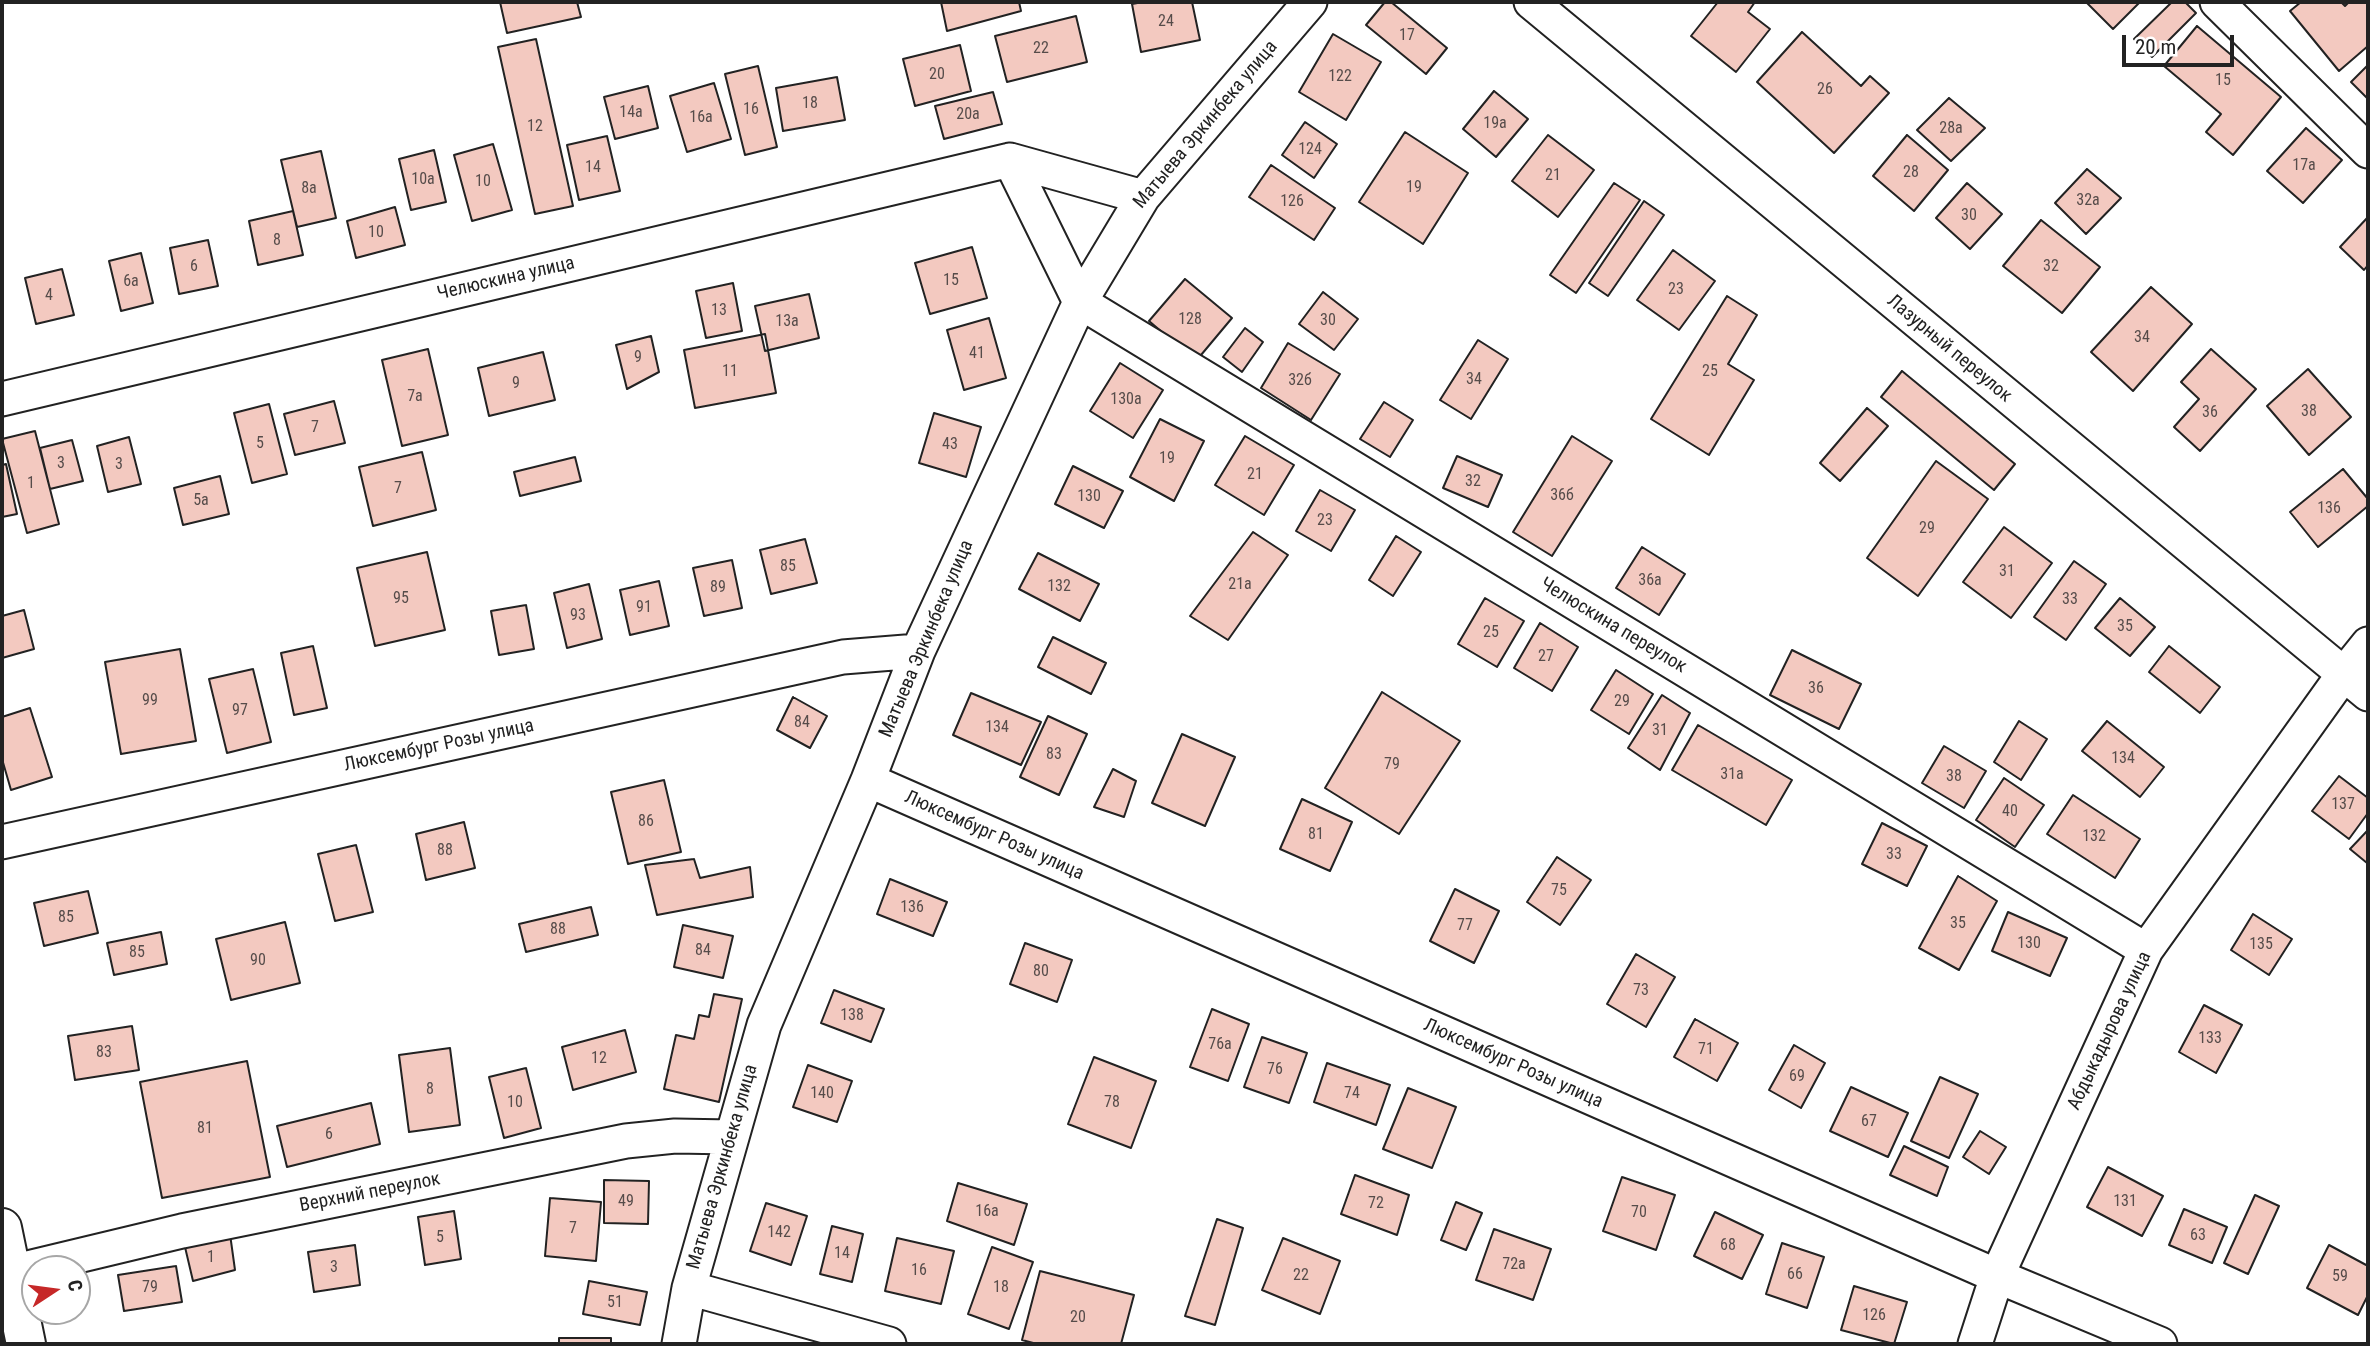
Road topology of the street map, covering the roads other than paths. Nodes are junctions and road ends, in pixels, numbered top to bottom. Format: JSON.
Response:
{"nodes":[{"id":1,"x":1310,"y":2,"type":"edge"},
{"id":2,"x":1531,"y":2,"type":"edge"},
{"id":3,"x":2217,"y":2,"type":"edge"},
{"id":4,"x":2368,"y":151,"type":"edge"},
{"id":5,"x":1010,"y":160,"type":"junction"},
{"id":6,"x":1143,"y":197,"type":"junction"},
{"id":7,"x":1080,"y":302,"type":"junction"},
{"id":8,"x":2,"y":399,"type":"edge"},
{"id":9,"x":2368,"y":644,"type":"edge"},
{"id":10,"x":918,"y":651,"type":"junction"},
{"id":11,"x":2356,"y":685,"type":"edge"},
{"id":12,"x":868,"y":780,"type":"junction"},
{"id":13,"x":2,"y":842,"type":"edge"},
{"id":14,"x":2146,"y":950,"type":"junction"},
{"id":15,"x":732,"y":1136,"type":"junction"},
{"id":16,"x":2,"y":1228,"type":"edge"},
{"id":17,"x":11,"y":1272,"type":"junction"},
{"id":18,"x":1997,"y":1276,"type":"junction"},
{"id":19,"x":689,"y":1288,"type":"junction"},
{"id":20,"x":26,"y":1344,"type":"edge"},
{"id":21,"x":679,"y":1344,"type":"edge"},
{"id":22,"x":889,"y":1344,"type":"edge"},
{"id":23,"x":1975,"y":1344,"type":"edge"},
{"id":24,"x":2161,"y":1344,"type":"edge"}],
"edges":[{"from":1,"to":6,"type":"street","name":"Матыева Эркинбека улица"},
{"from":2,"to":11,"type":"street","name":"Лазурный переулок"},
{"from":3,"to":4,"type":"street"},
{"from":5,"to":6,"type":"street","name":"Челюскина улица"},
{"from":5,"to":7,"type":"street"},
{"from":5,"to":8,"type":"street","name":"Челюскина улица"},
{"from":6,"to":7,"type":"street","name":"Матыева Эркинбека улица"},
{"from":7,"to":10,"type":"street","name":"Матыева Эркинбека улица"},
{"from":7,"to":14,"type":"street","name":"Челюскина переулок"},
{"from":9,"to":11,"type":"street","name":"Абдыкадырова улица"},
{"from":10,"to":12,"type":"street","name":"Матыева Эркинбека улица"},
{"from":10,"to":13,"type":"street","name":"Люксембург Розы улица"},
{"from":11,"to":14,"type":"street","name":"Абдыкадырова улица"},
{"from":12,"to":15,"type":"street","name":"Матыева Эркинбека улица"},
{"from":12,"to":18,"type":"street","name":"Люксембург Розы улица"},
{"from":14,"to":18,"type":"street","name":"Абдыкадырова улица"},
{"from":15,"to":17,"type":"street","name":"Верхний переулок"},
{"from":15,"to":19,"type":"street","name":"Матыева Эркинбека улица"},
{"from":16,"to":17,"type":"main road"},
{"from":17,"to":20,"type":"main road"},
{"from":18,"to":23,"type":"street","name":"Абдыкадырова улица"},
{"from":18,"to":24,"type":"street","name":"Люксембург Розы улица"},
{"from":19,"to":21,"type":"street","name":"Матыева Эркинбека улица"},
{"from":19,"to":22,"type":"street"}]}
